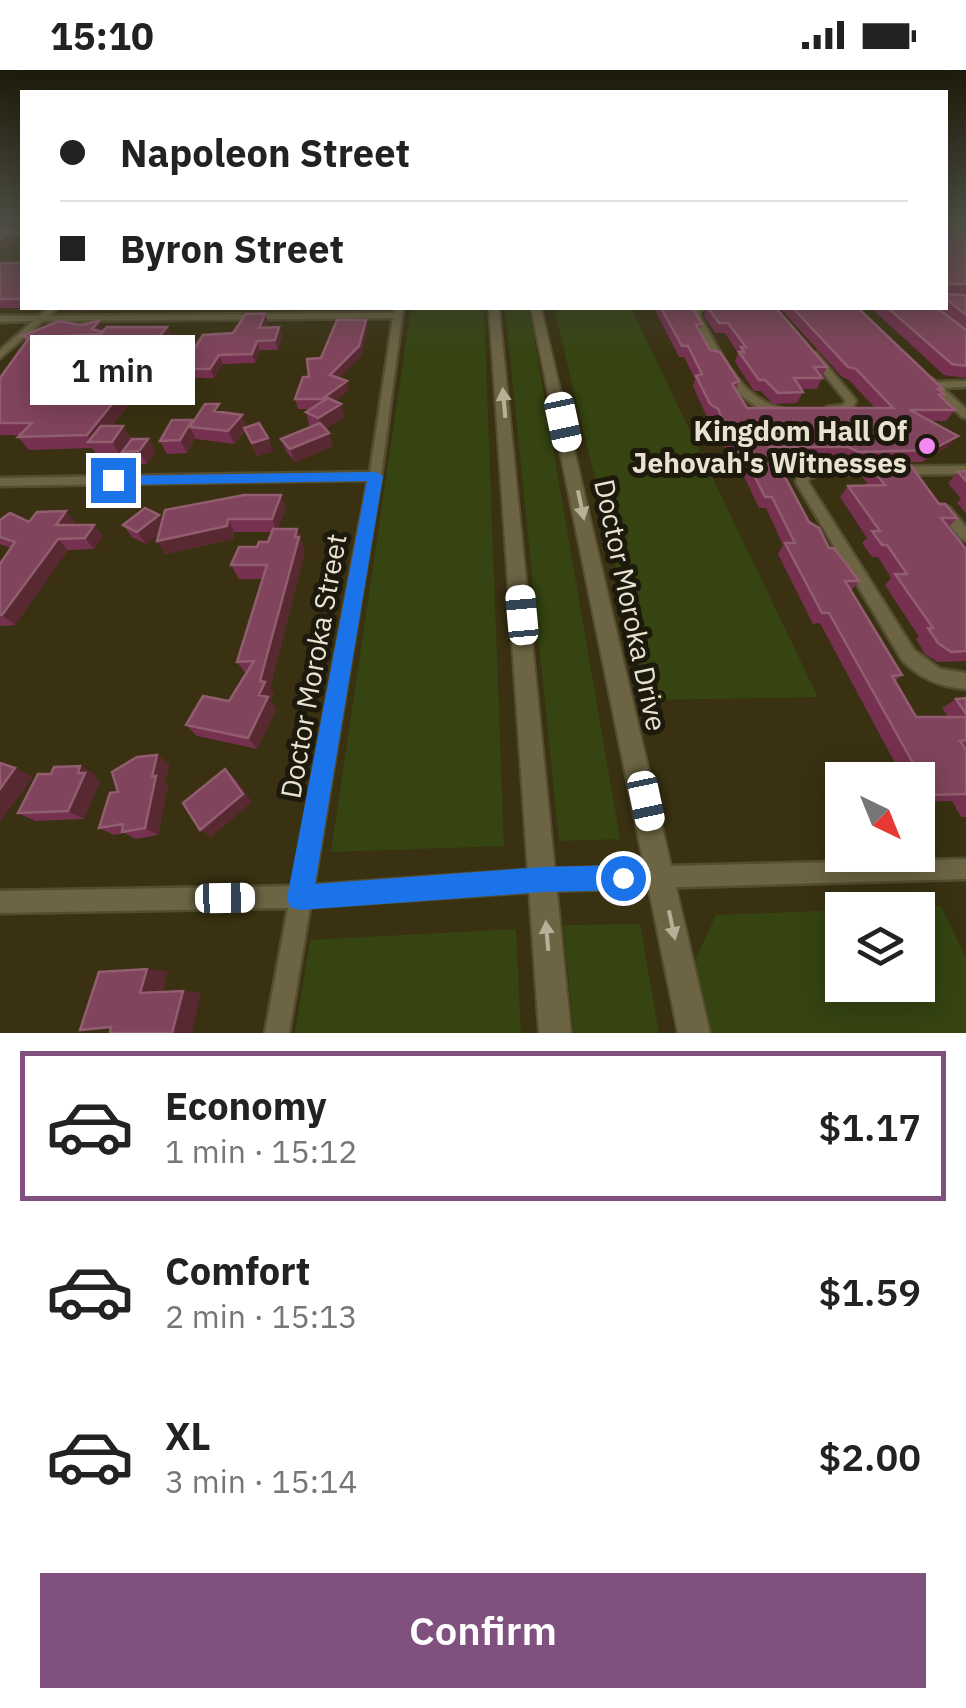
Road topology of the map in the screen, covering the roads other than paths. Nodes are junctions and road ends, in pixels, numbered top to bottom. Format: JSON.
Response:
{"nodes":[{"id":1,"x":51,"y":310,"type":"edge"},
{"id":2,"x":494,"y":310,"type":"edge"},
{"id":3,"x":536,"y":310,"type":"edge"},
{"id":4,"x":696,"y":310,"type":"edge"},
{"id":5,"x":398,"y":311,"type":"edge"},
{"id":6,"x":41,"y":318,"type":"junction"},
{"id":7,"x":0,"y":319,"type":"edge"},
{"id":8,"x":811,"y":352,"type":"edge"},
{"id":9,"x":0,"y":355,"type":"edge"},
{"id":10,"x":921,"y":372,"type":"edge"},
{"id":11,"x":966,"y":384,"type":"edge"},
{"id":12,"x":934,"y":385,"type":"junction"},
{"id":13,"x":796,"y":410,"type":"edge"},
{"id":14,"x":811,"y":410,"type":"edge"},
{"id":15,"x":966,"y":414,"type":"edge"},
{"id":16,"x":910,"y":470,"type":"junction"},
{"id":17,"x":966,"y":470,"type":"edge"},
{"id":18,"x":376,"y":476,"type":"junction"},
{"id":19,"x":0,"y":482,"type":"edge"},
{"id":20,"x":921,"y":484,"type":"edge"},
{"id":21,"x":932,"y":497,"type":"edge"},
{"id":22,"x":966,"y":536,"type":"edge"},
{"id":23,"x":966,"y":681,"type":"edge"},
{"id":24,"x":966,"y":869,"type":"edge"},
{"id":25,"x":662,"y":877,"type":"junction"},
{"id":26,"x":543,"y":880,"type":"junction"},
{"id":27,"x":300,"y":898,"type":"junction"},
{"id":28,"x":0,"y":902,"type":"edge"},
{"id":29,"x":277,"y":1033,"type":"edge"},
{"id":30,"x":555,"y":1033,"type":"edge"},
{"id":31,"x":694,"y":1033,"type":"edge"}],
"edges":[{"from":1,"to":6,"type":"street"},
{"from":26,"to":2,"type":"street","one_way":true},
{"from":3,"to":25,"type":"street","name":"Doctor Moroka Drive","one_way":true},
{"from":4,"to":13,"type":"street"},
{"from":5,"to":6,"type":"street"},
{"from":5,"to":18,"type":"street","name":"Doctor Moroka Street"},
{"from":6,"to":7,"type":"street"},
{"from":6,"to":9,"type":"street"},
{"from":8,"to":14,"type":"street"},
{"from":10,"to":12,"type":"street"},
{"from":11,"to":12,"type":"street"},
{"from":12,"to":15,"type":"street"},
{"from":16,"to":17,"type":"street"},
{"from":16,"to":20,"type":"street"},
{"from":16,"to":23,"type":"street"},
{"from":18,"to":19,"type":"street"},
{"from":18,"to":27,"type":"street","name":"Doctor Moroka Street"},
{"from":21,"to":22,"type":"street"},
{"from":24,"to":25,"type":"street"},
{"from":25,"to":26,"type":"street"},
{"from":25,"to":31,"type":"street","name":"Doctor Moroka Drive","one_way":true},
{"from":26,"to":27,"type":"street"},
{"from":30,"to":26,"type":"street","one_way":true},
{"from":27,"to":28,"type":"street"},
{"from":27,"to":29,"type":"street","name":"Doctor Moroka Street"}]}
